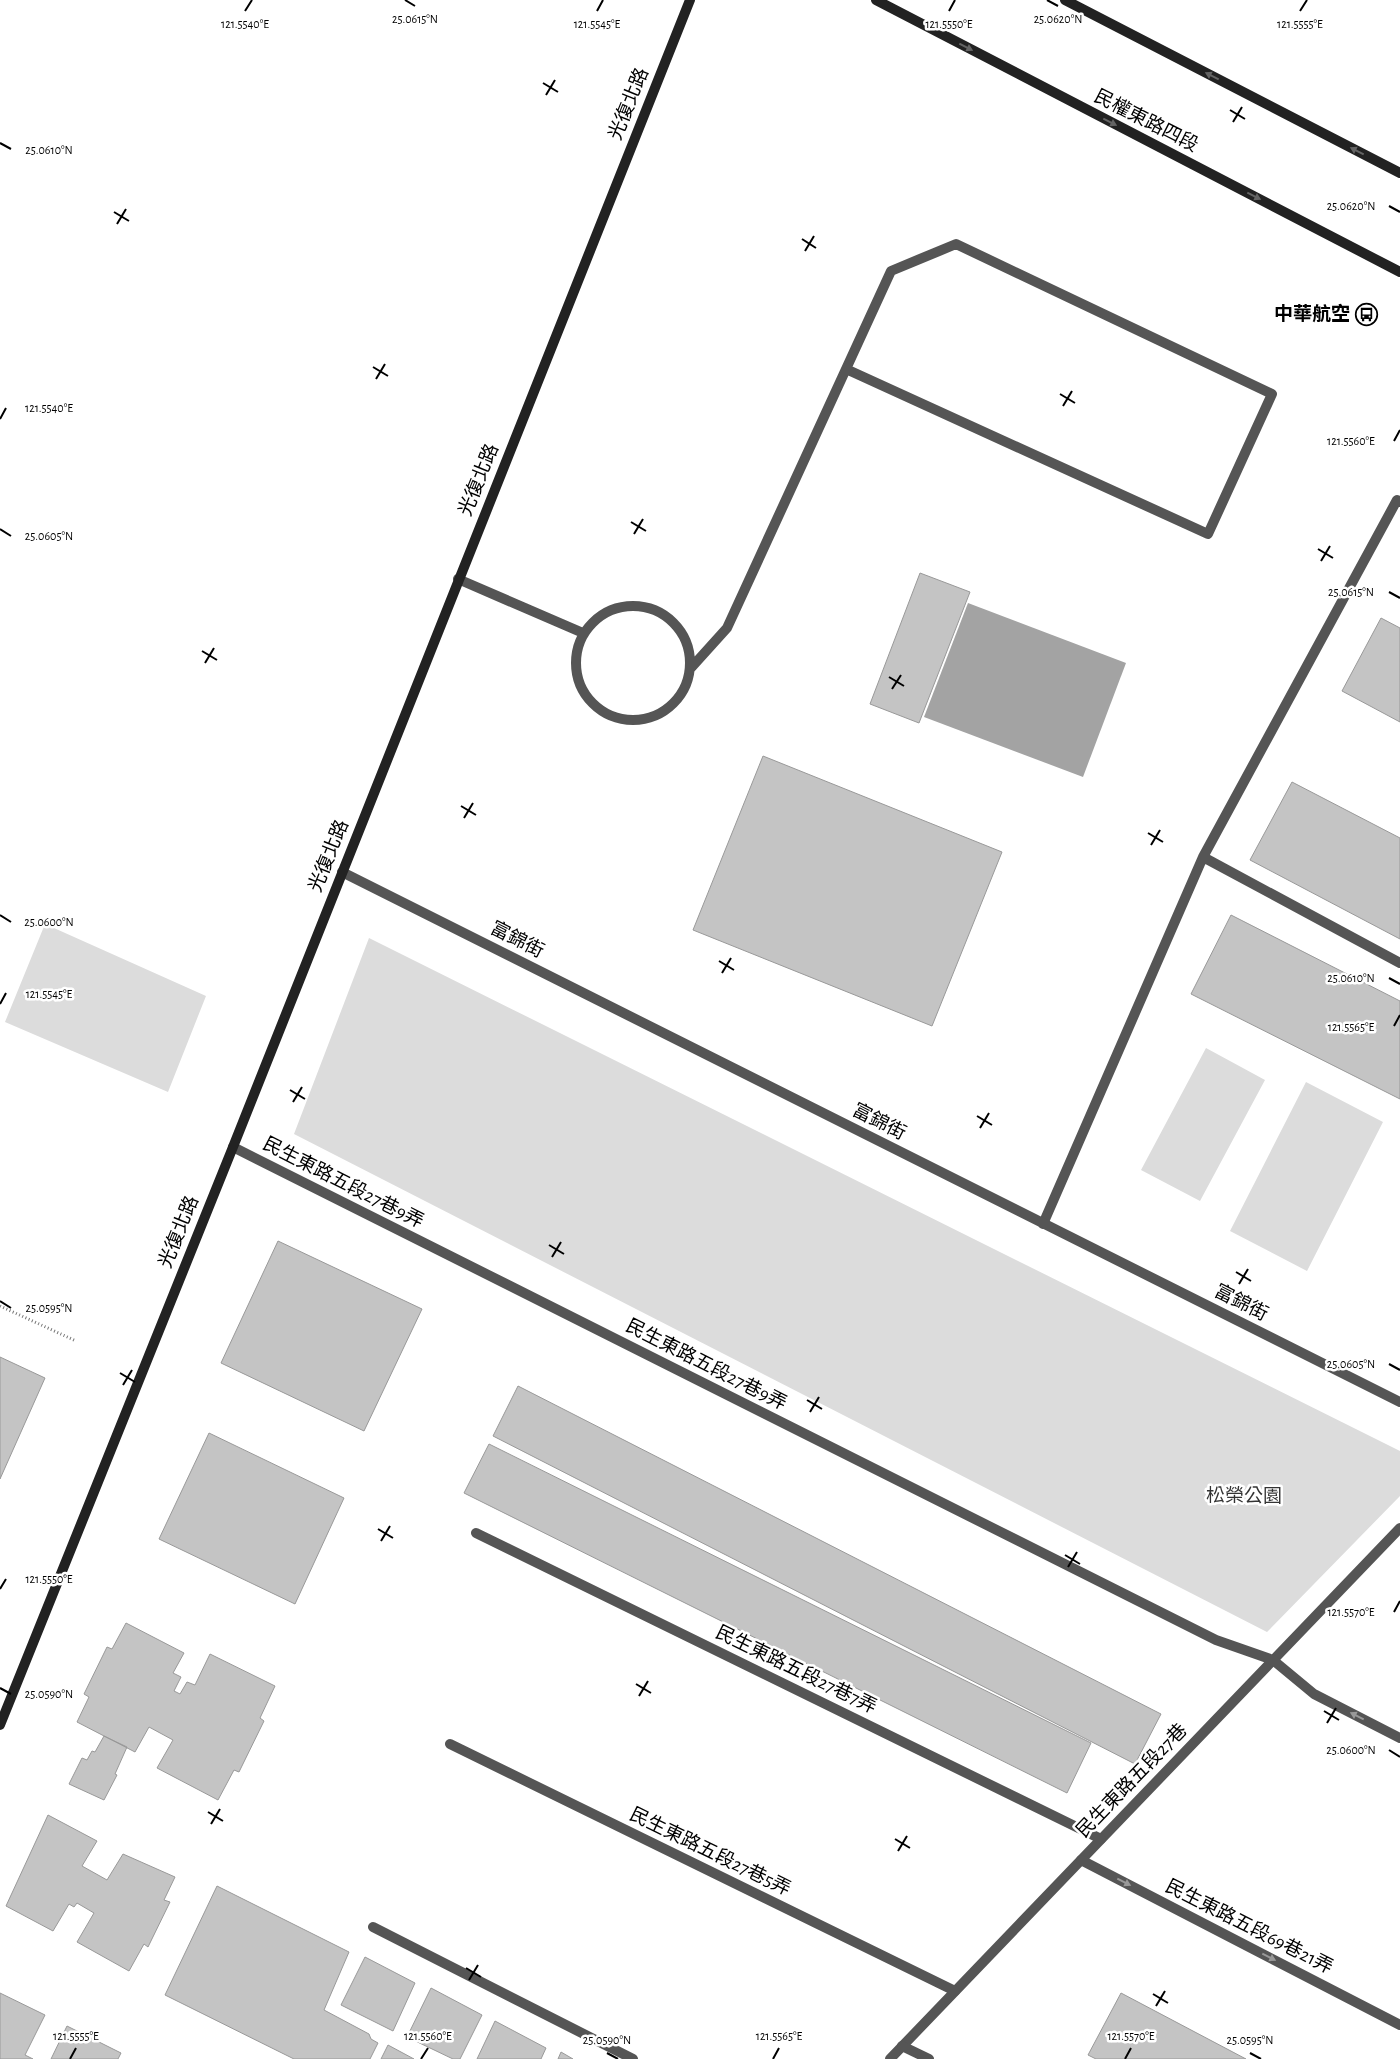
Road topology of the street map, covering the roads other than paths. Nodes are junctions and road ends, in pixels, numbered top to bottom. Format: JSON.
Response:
{"nodes":[{"id":1,"x":690,"y":0,"type":"edge"},
{"id":2,"x":876,"y":0,"type":"edge"},
{"id":3,"x":1065,"y":0,"type":"edge"},
{"id":4,"x":1400,"y":173,"type":"edge"},
{"id":5,"x":1400,"y":272,"type":"edge"},
{"id":6,"x":846,"y":369,"type":"junction"},
{"id":7,"x":1400,"y":502,"type":"edge"},
{"id":8,"x":458,"y":580,"type":"junction"},
{"id":9,"x":583,"y":633,"type":"junction"},
{"id":10,"x":690,"y":669,"type":"junction"},
{"id":11,"x":1203,"y":857,"type":"junction"},
{"id":12,"x":342,"y":872,"type":"junction"},
{"id":13,"x":1400,"y":963,"type":"edge"},
{"id":14,"x":233,"y":1147,"type":"junction"},
{"id":15,"x":1043,"y":1224,"type":"junction"},
{"id":16,"x":1400,"y":1402,"type":"edge"},
{"id":17,"x":1400,"y":1528,"type":"edge"},
{"id":18,"x":476,"y":1533,"type":"dead end"},
{"id":19,"x":1273,"y":1660,"type":"junction"},
{"id":20,"x":0,"y":1725,"type":"edge"},
{"id":21,"x":1400,"y":1738,"type":"edge"},
{"id":22,"x":450,"y":1744,"type":"dead end"},
{"id":23,"x":1101,"y":1839,"type":"junction"},
{"id":24,"x":1081,"y":1860,"type":"junction"},
{"id":25,"x":373,"y":1927,"type":"dead end"},
{"id":26,"x":955,"y":1991,"type":"junction"},
{"id":27,"x":1400,"y":2024,"type":"edge"},
{"id":28,"x":902,"y":2046,"type":"junction"},
{"id":29,"x":633,"y":2059,"type":"edge"},
{"id":30,"x":890,"y":2059,"type":"edge"},
{"id":31,"x":929,"y":2059,"type":"edge"}],
"edges":[{"from":1,"to":8,"type":"street","name":"光復北路"},
{"from":2,"to":5,"type":"street","name":"民權東路四段","one_way":true},
{"from":4,"to":3,"type":"street","one_way":true},
{"from":6,"to":6,"type":"street"},
{"from":6,"to":10,"type":"street"},
{"from":7,"to":11,"type":"street"},
{"from":8,"to":9,"type":"street"},
{"from":8,"to":12,"type":"street","name":"光復北路"},
{"from":9,"to":10,"type":"street"},
{"from":9,"to":10,"type":"street"},
{"from":11,"to":13,"type":"street"},
{"from":11,"to":15,"type":"street"},
{"from":12,"to":14,"type":"street","name":"光復北路"},
{"from":12,"to":15,"type":"street","name":"富錦街"},
{"from":14,"to":19,"type":"street","name":"民生東路五段27巷9弄"},
{"from":14,"to":20,"type":"street","name":"光復北路"},
{"from":15,"to":16,"type":"street","name":"富錦街"},
{"from":17,"to":19,"type":"street","name":"民生東路五段27巷"},
{"from":18,"to":23,"type":"street","name":"民生東路五段27巷7弄"},
{"from":21,"to":19,"type":"street","one_way":true},
{"from":19,"to":23,"type":"street","name":"民生東路五段27巷"},
{"from":22,"to":26,"type":"street","name":"民生東路五段27巷5弄"},
{"from":23,"to":24,"type":"street","name":"民生東路五段27巷"},
{"from":24,"to":26,"type":"street","name":"民生東路五段27巷"},
{"from":24,"to":27,"type":"street","name":"民生東路五段69巷21弄","one_way":true},
{"from":25,"to":29,"type":"street"},
{"from":26,"to":28,"type":"street","name":"民生東路五段27巷"},
{"from":28,"to":30,"type":"street","name":"民生東路五段27巷"},
{"from":28,"to":31,"type":"street"}]}
